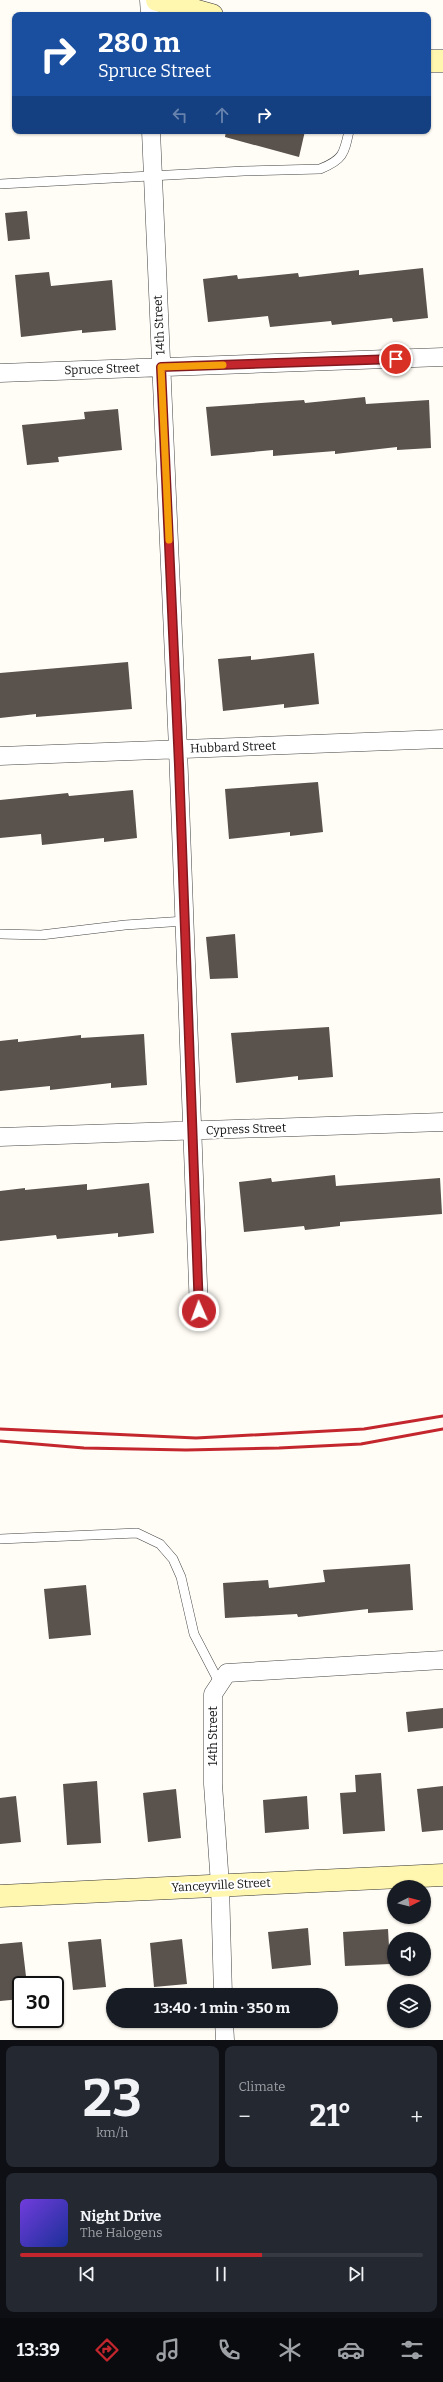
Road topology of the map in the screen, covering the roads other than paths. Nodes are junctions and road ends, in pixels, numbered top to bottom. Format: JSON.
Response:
{"nodes":[{"id":1,"x":149,"y":0,"type":"edge"},
{"id":2,"x":157,"y":0,"type":"edge"},
{"id":3,"x":214,"y":0,"type":"edge"},
{"id":4,"x":150,"y":12,"type":"edge"},
{"id":5,"x":201,"y":12,"type":"edge"},
{"id":6,"x":221,"y":12,"type":"edge"},
{"id":7,"x":431,"y":61,"type":"edge"},
{"id":8,"x":443,"y":61,"type":"edge"},
{"id":9,"x":151,"y":134,"type":"edge"},
{"id":10,"x":348,"y":134,"type":"edge"},
{"id":11,"x":152,"y":177,"type":"junction"},
{"id":12,"x":0,"y":184,"type":"edge"},
{"id":13,"x":443,"y":357,"type":"edge"},
{"id":14,"x":161,"y":367,"type":"junction"},
{"id":15,"x":0,"y":373,"type":"edge"},
{"id":16,"x":443,"y":739,"type":"edge"},
{"id":17,"x":178,"y":749,"type":"junction"},
{"id":18,"x":0,"y":756,"type":"edge"},
{"id":19,"x":185,"y":921,"type":"junction"},
{"id":20,"x":0,"y":934,"type":"edge"},
{"id":21,"x":443,"y":1122,"type":"edge"},
{"id":22,"x":194,"y":1131,"type":"junction"},
{"id":23,"x":0,"y":1137,"type":"edge"},
{"id":24,"x":199,"y":1311,"type":"dead end"},
{"id":25,"x":0,"y":1538,"type":"edge"},
{"id":26,"x":443,"y":1660,"type":"edge"},
{"id":27,"x":220,"y":1684,"type":"junction"},
{"id":28,"x":443,"y":1875,"type":"edge"},
{"id":29,"x":220,"y":1885,"type":"junction"},
{"id":30,"x":0,"y":1896,"type":"edge"},
{"id":31,"x":223,"y":1988,"type":"edge"},
{"id":32,"x":224,"y":2028,"type":"edge"},
{"id":33,"x":225,"y":2040,"type":"edge"}],
"edges":[{"from":1,"to":4,"type":"street"},
{"from":2,"to":5,"type":"main road"},
{"from":3,"to":6,"type":"main road"},
{"from":7,"to":8,"type":"main road"},
{"from":9,"to":11,"type":"street","name":"14th Street"},
{"from":10,"to":11,"type":"lane"},
{"from":11,"to":12,"type":"lane"},
{"from":11,"to":14,"type":"street","name":"14th Street"},
{"from":13,"to":14,"type":"street","name":"Spruce Street"},
{"from":14,"to":15,"type":"street","name":"Spruce Street"},
{"from":14,"to":17,"type":"street","name":"14th Street"},
{"from":16,"to":17,"type":"street","name":"Hubbard Street"},
{"from":17,"to":18,"type":"street","name":"Hubbard Street"},
{"from":17,"to":19,"type":"street","name":"14th Street"},
{"from":19,"to":20,"type":"lane"},
{"from":19,"to":22,"type":"street","name":"14th Street"},
{"from":21,"to":22,"type":"street","name":"Cypress Street"},
{"from":22,"to":23,"type":"street","name":"Cypress Street"},
{"from":22,"to":24,"type":"street","name":"14th Street"},
{"from":25,"to":27,"type":"lane"},
{"from":26,"to":27,"type":"street","name":"14th Street"},
{"from":27,"to":29,"type":"street","name":"14th Street"},
{"from":28,"to":29,"type":"main road","name":"Yanceyville Street"},
{"from":29,"to":30,"type":"main road","name":"Yanceyville Street"},
{"from":29,"to":31,"type":"street","name":"14th Street"},
{"from":32,"to":33,"type":"street"}]}
